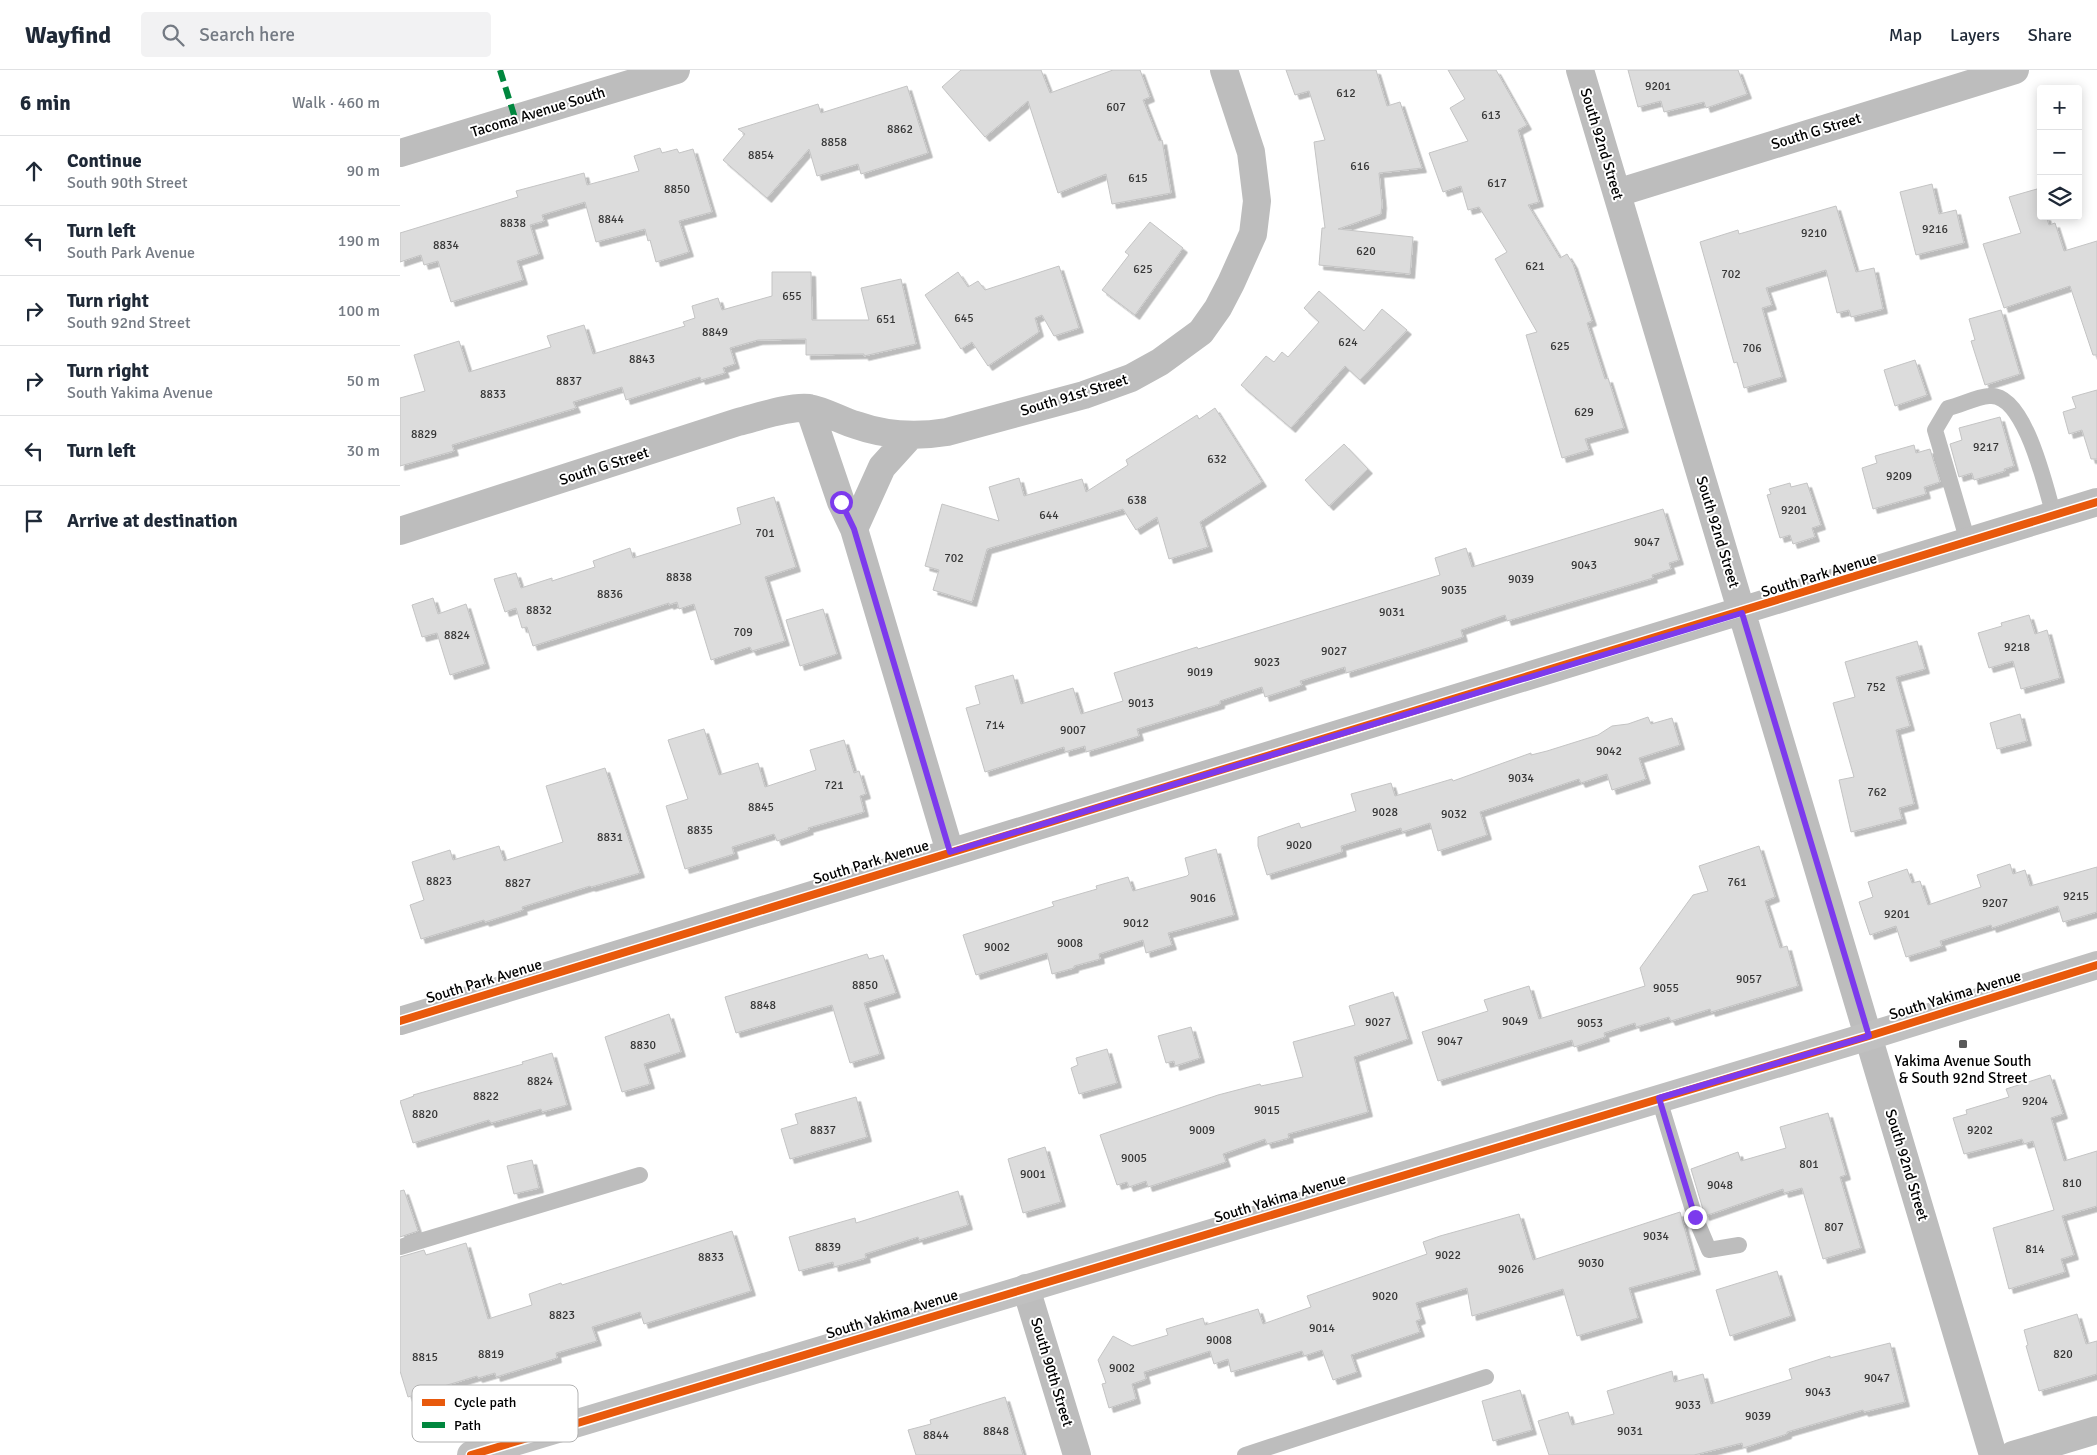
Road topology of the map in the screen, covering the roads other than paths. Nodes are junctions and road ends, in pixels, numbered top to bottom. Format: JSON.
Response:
{"nodes":[{"id":1,"x":676,"y":70,"type":"edge"},
{"id":2,"x":1224,"y":70,"type":"edge"},
{"id":3,"x":1580,"y":70,"type":"edge"},
{"id":4,"x":2015,"y":70,"type":"edge"},
{"id":5,"x":400,"y":153,"type":"edge"},
{"id":6,"x":1616,"y":193,"type":"junction"},
{"id":7,"x":809,"y":408,"type":"junction"},
{"id":8,"x":911,"y":435,"type":"junction"},
{"id":9,"x":2097,"y":502,"type":"edge"},
{"id":10,"x":2054,"y":516,"type":"junction"},
{"id":11,"x":854,"y":529,"type":"junction"},
{"id":12,"x":400,"y":531,"type":"edge"},
{"id":13,"x":1968,"y":542,"type":"junction"},
{"id":14,"x":1742,"y":613,"type":"junction"},
{"id":15,"x":950,"y":852,"type":"junction"},
{"id":16,"x":2097,"y":965,"type":"edge"},
{"id":17,"x":400,"y":1021,"type":"edge"},
{"id":18,"x":1869,"y":1036,"type":"junction"},
{"id":19,"x":1659,"y":1098,"type":"junction"},
{"id":20,"x":640,"y":1175,"type":"dead end"},
{"id":21,"x":1739,"y":1245,"type":"dead end"},
{"id":22,"x":400,"y":1247,"type":"edge"},
{"id":23,"x":1026,"y":1288,"type":"junction"},
{"id":24,"x":1486,"y":1377,"type":"dead end"},
{"id":25,"x":578,"y":1423,"type":"edge"},
{"id":26,"x":2097,"y":1430,"type":"edge"},
{"id":27,"x":514,"y":1442,"type":"edge"},
{"id":28,"x":471,"y":1455,"type":"edge"},
{"id":29,"x":1077,"y":1455,"type":"edge"},
{"id":30,"x":1246,"y":1455,"type":"edge"},
{"id":31,"x":1993,"y":1455,"type":"edge"},
{"id":32,"x":2013,"y":1455,"type":"edge"}],
"edges":[{"from":1,"to":5,"type":"street","name":"Tacoma Avenue South"},
{"from":2,"to":8,"type":"street","name":"South 91st Street"},
{"from":3,"to":6,"type":"street","name":"South 92nd Street"},
{"from":4,"to":6,"type":"street","name":"South G Street"},
{"from":6,"to":14,"type":"street","name":"South 92nd Street"},
{"from":7,"to":8,"type":"street","name":"South 91st Street"},
{"from":7,"to":11,"type":"street"},
{"from":7,"to":12,"type":"street","name":"South G Street"},
{"from":8,"to":11,"type":"street"},
{"from":9,"to":10,"type":"street","name":"South Park Avenue"},
{"from":10,"to":13,"type":"street","name":"South Park Avenue"},
{"from":10,"to":13,"type":"lane"},
{"from":11,"to":15,"type":"street"},
{"from":13,"to":14,"type":"street","name":"South Park Avenue"},
{"from":14,"to":15,"type":"street","name":"South Park Avenue"},
{"from":14,"to":18,"type":"street","name":"South 92nd Street"},
{"from":15,"to":17,"type":"street","name":"South Park Avenue"},
{"from":16,"to":18,"type":"main road","name":"South Yakima Avenue"},
{"from":18,"to":19,"type":"main road","name":"South Yakima Avenue"},
{"from":18,"to":31,"type":"street","name":"South 92nd Street"},
{"from":19,"to":21,"type":"lane"},
{"from":19,"to":23,"type":"main road","name":"South Yakima Avenue"},
{"from":20,"to":22,"type":"lane"},
{"from":23,"to":25,"type":"main road","name":"South Yakima Avenue"},
{"from":23,"to":29,"type":"street","name":"South 90th Street"},
{"from":24,"to":30,"type":"lane"},
{"from":26,"to":32,"type":"street"},
{"from":27,"to":28,"type":"main road","name":"South Yakima Avenue"}]}
